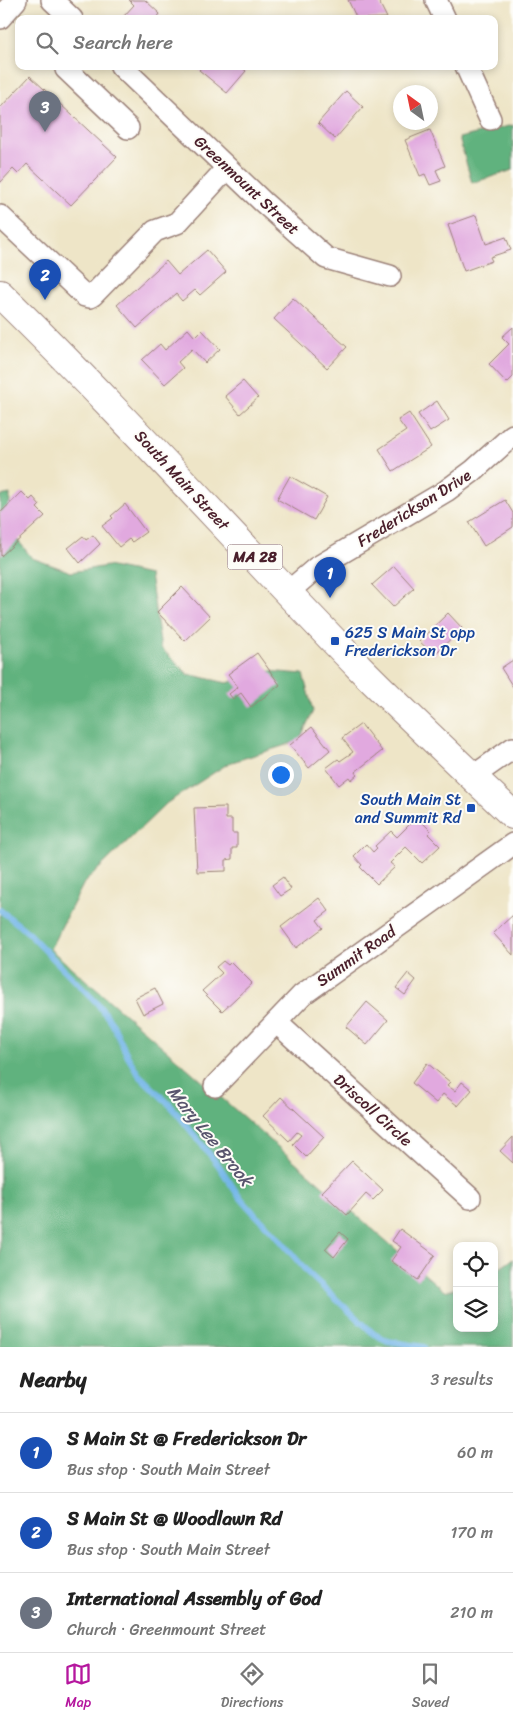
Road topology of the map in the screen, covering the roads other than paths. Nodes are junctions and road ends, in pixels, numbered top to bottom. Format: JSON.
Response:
{"nodes":[{"id":1,"x":16,"y":0,"type":"edge"},
{"id":2,"x":52,"y":0,"type":"edge"},
{"id":3,"x":436,"y":0,"type":"edge"},
{"id":4,"x":68,"y":15,"type":"edge"},
{"id":5,"x":443,"y":15,"type":"edge"},
{"id":6,"x":0,"y":18,"type":"edge"},
{"id":7,"x":67,"y":70,"type":"edge"},
{"id":8,"x":125,"y":70,"type":"edge"},
{"id":9,"x":468,"y":70,"type":"edge"},
{"id":10,"x":490,"y":119,"type":"dead end"},
{"id":11,"x":128,"y":128,"type":"dead end"},
{"id":12,"x":228,"y":168,"type":"junction"},
{"id":13,"x":0,"y":216,"type":"edge"},
{"id":14,"x":390,"y":276,"type":"dead end"},
{"id":15,"x":0,"y":294,"type":"edge"},
{"id":16,"x":513,"y":435,"type":"edge"},
{"id":17,"x":288,"y":592,"type":"junction"},
{"id":18,"x":513,"y":748,"type":"edge"},
{"id":19,"x":472,"y":777,"type":"junction"},
{"id":20,"x":513,"y":815,"type":"edge"},
{"id":21,"x":513,"y":844,"type":"edge"},
{"id":22,"x":276,"y":1022,"type":"junction"},
{"id":23,"x":215,"y":1086,"type":"dead end"},
{"id":24,"x":470,"y":1198,"type":"dead end"}],
"edges":[{"from":1,"to":6,"type":"street"},
{"from":2,"to":4,"type":"street"},
{"from":3,"to":5,"type":"street"},
{"from":7,"to":11,"type":"street"},
{"from":8,"to":12,"type":"street","name":"Greenmount Street"},
{"from":9,"to":10,"type":"street"},
{"from":12,"to":13,"type":"street"},
{"from":12,"to":14,"type":"street","name":"Greenmount Street"},
{"from":15,"to":17,"type":"main road","name":"South Main Street","number":"MA 28"},
{"from":16,"to":17,"type":"street","name":"Frederickson Drive"},
{"from":17,"to":19,"type":"main road","name":"South Main Street","number":"MA 28"},
{"from":18,"to":19,"type":"street"},
{"from":19,"to":20,"type":"main road","name":"South Main Street","number":"MA 28"},
{"from":21,"to":22,"type":"street","name":"Summit Road"},
{"from":22,"to":23,"type":"street","name":"Summit Road"},
{"from":22,"to":24,"type":"street","name":"Driscoll Circle"}]}
